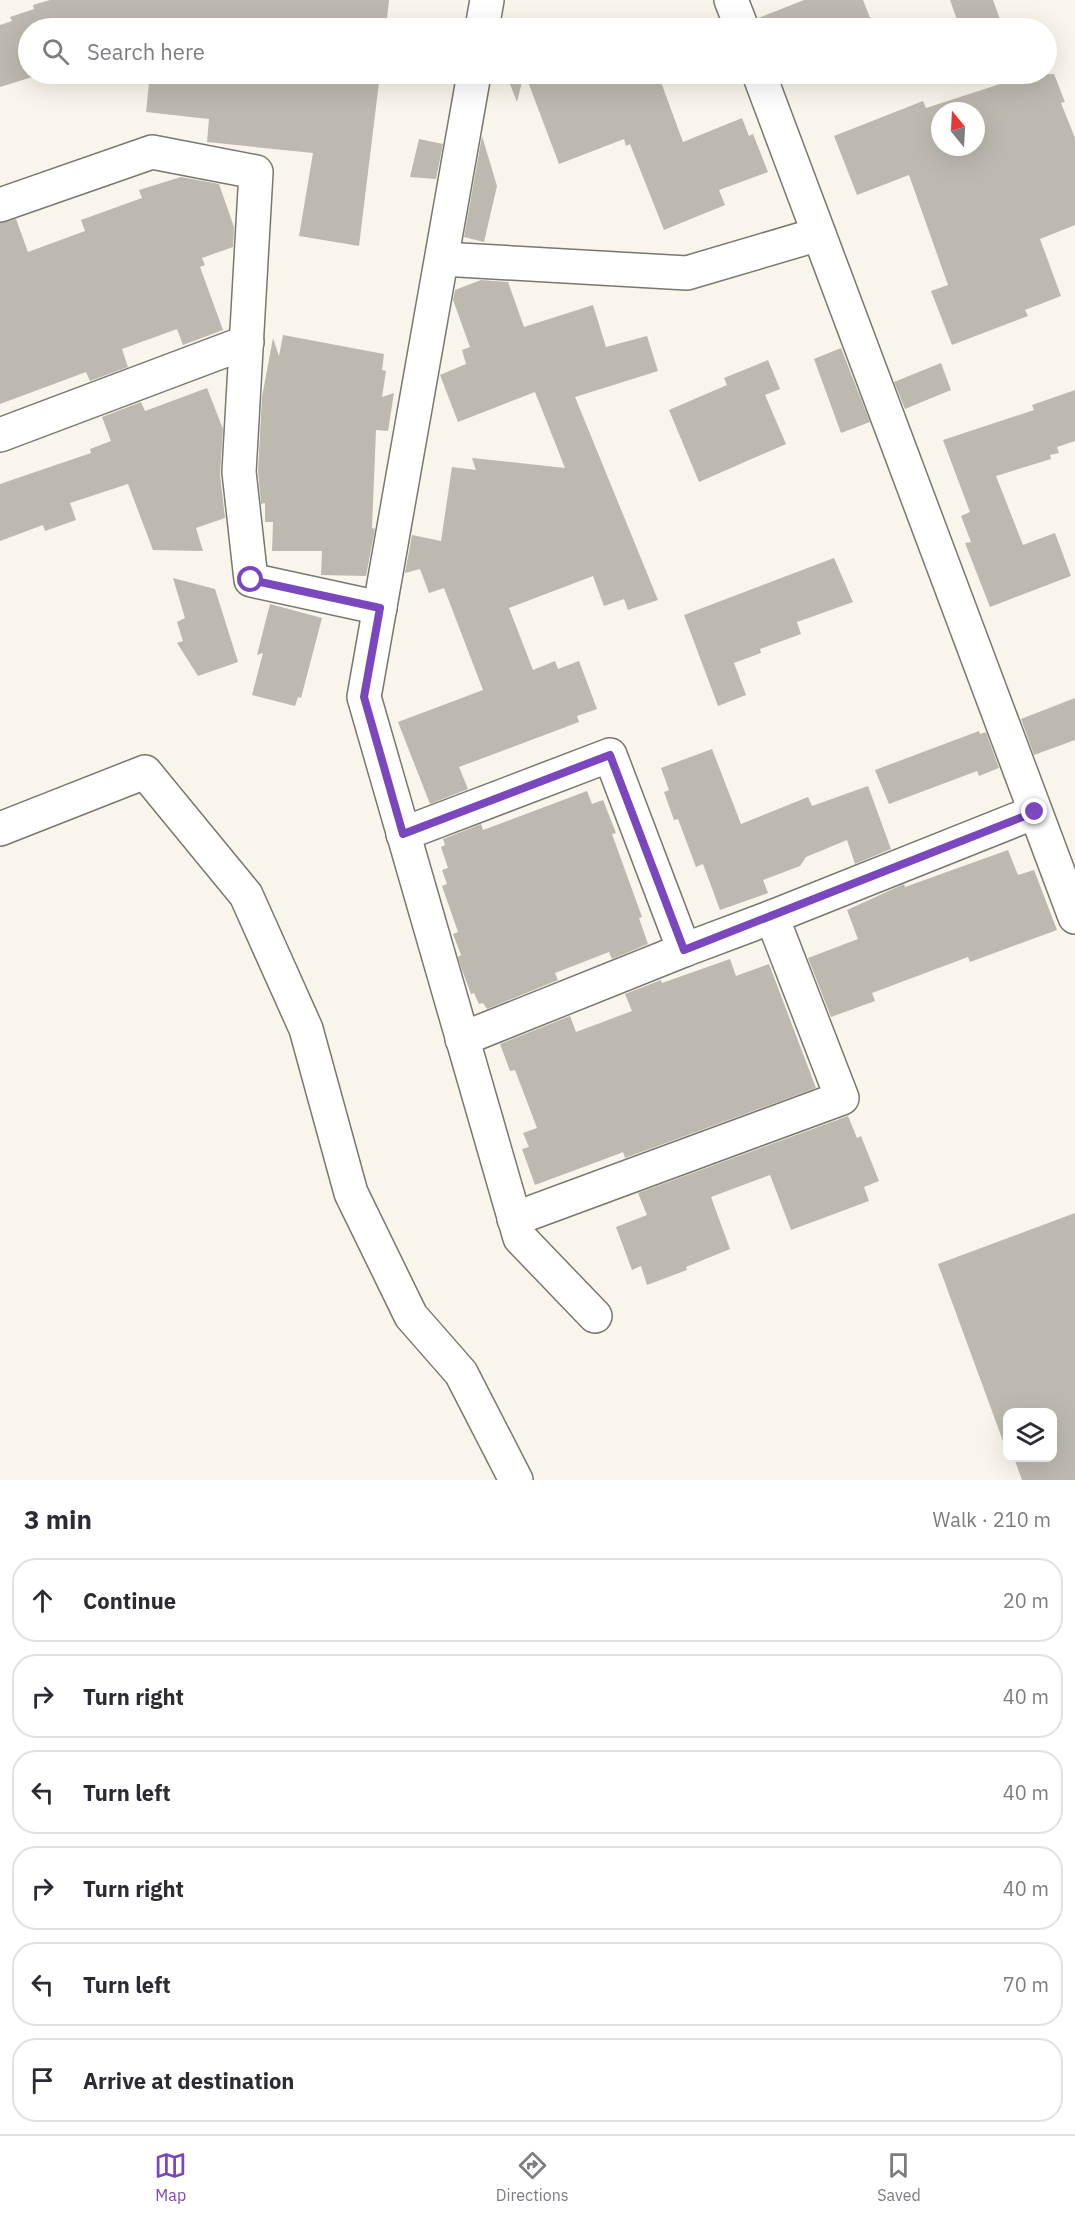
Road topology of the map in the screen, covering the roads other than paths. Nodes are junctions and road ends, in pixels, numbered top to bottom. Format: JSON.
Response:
{"nodes":[{"id":1,"x":488,"y":0,"type":"edge"},
{"id":2,"x":731,"y":0,"type":"edge"},
{"id":3,"x":484,"y":18,"type":"edge"},
{"id":4,"x":738,"y":18,"type":"edge"},
{"id":5,"x":472,"y":84,"type":"edge"},
{"id":6,"x":763,"y":84,"type":"edge"},
{"id":7,"x":0,"y":205,"type":"edge"},
{"id":8,"x":819,"y":234,"type":"junction"},
{"id":9,"x":442,"y":259,"type":"junction"},
{"id":10,"x":247,"y":342,"type":"junction"},
{"id":11,"x":0,"y":435,"type":"edge"},
{"id":12,"x":380,"y":608,"type":"junction"},
{"id":13,"x":1035,"y":812,"type":"junction"},
{"id":14,"x":0,"y":828,"type":"edge"},
{"id":15,"x":403,"y":834,"type":"junction"},
{"id":16,"x":772,"y":917,"type":"junction"},
{"id":17,"x":1075,"y":917,"type":"edge"},
{"id":18,"x":684,"y":950,"type":"junction"},
{"id":19,"x":462,"y":1039,"type":"junction"},
{"id":20,"x":514,"y":1219,"type":"junction"},
{"id":21,"x":595,"y":1316,"type":"dead end"},
{"id":22,"x":516,"y":1480,"type":"edge"}],
"edges":[{"from":1,"to":3,"type":"street"},
{"from":2,"to":4,"type":"street"},
{"from":5,"to":9,"type":"street"},
{"from":6,"to":8,"type":"street"},
{"from":7,"to":10,"type":"street"},
{"from":8,"to":9,"type":"street"},
{"from":8,"to":13,"type":"street"},
{"from":9,"to":12,"type":"street"},
{"from":10,"to":11,"type":"street"},
{"from":10,"to":12,"type":"street"},
{"from":12,"to":15,"type":"street"},
{"from":13,"to":16,"type":"street"},
{"from":13,"to":17,"type":"street"},
{"from":14,"to":22,"type":"street"},
{"from":15,"to":18,"type":"street"},
{"from":15,"to":19,"type":"street"},
{"from":16,"to":18,"type":"street"},
{"from":16,"to":20,"type":"street"},
{"from":18,"to":19,"type":"street"},
{"from":19,"to":20,"type":"street"},
{"from":20,"to":21,"type":"street"}]}
